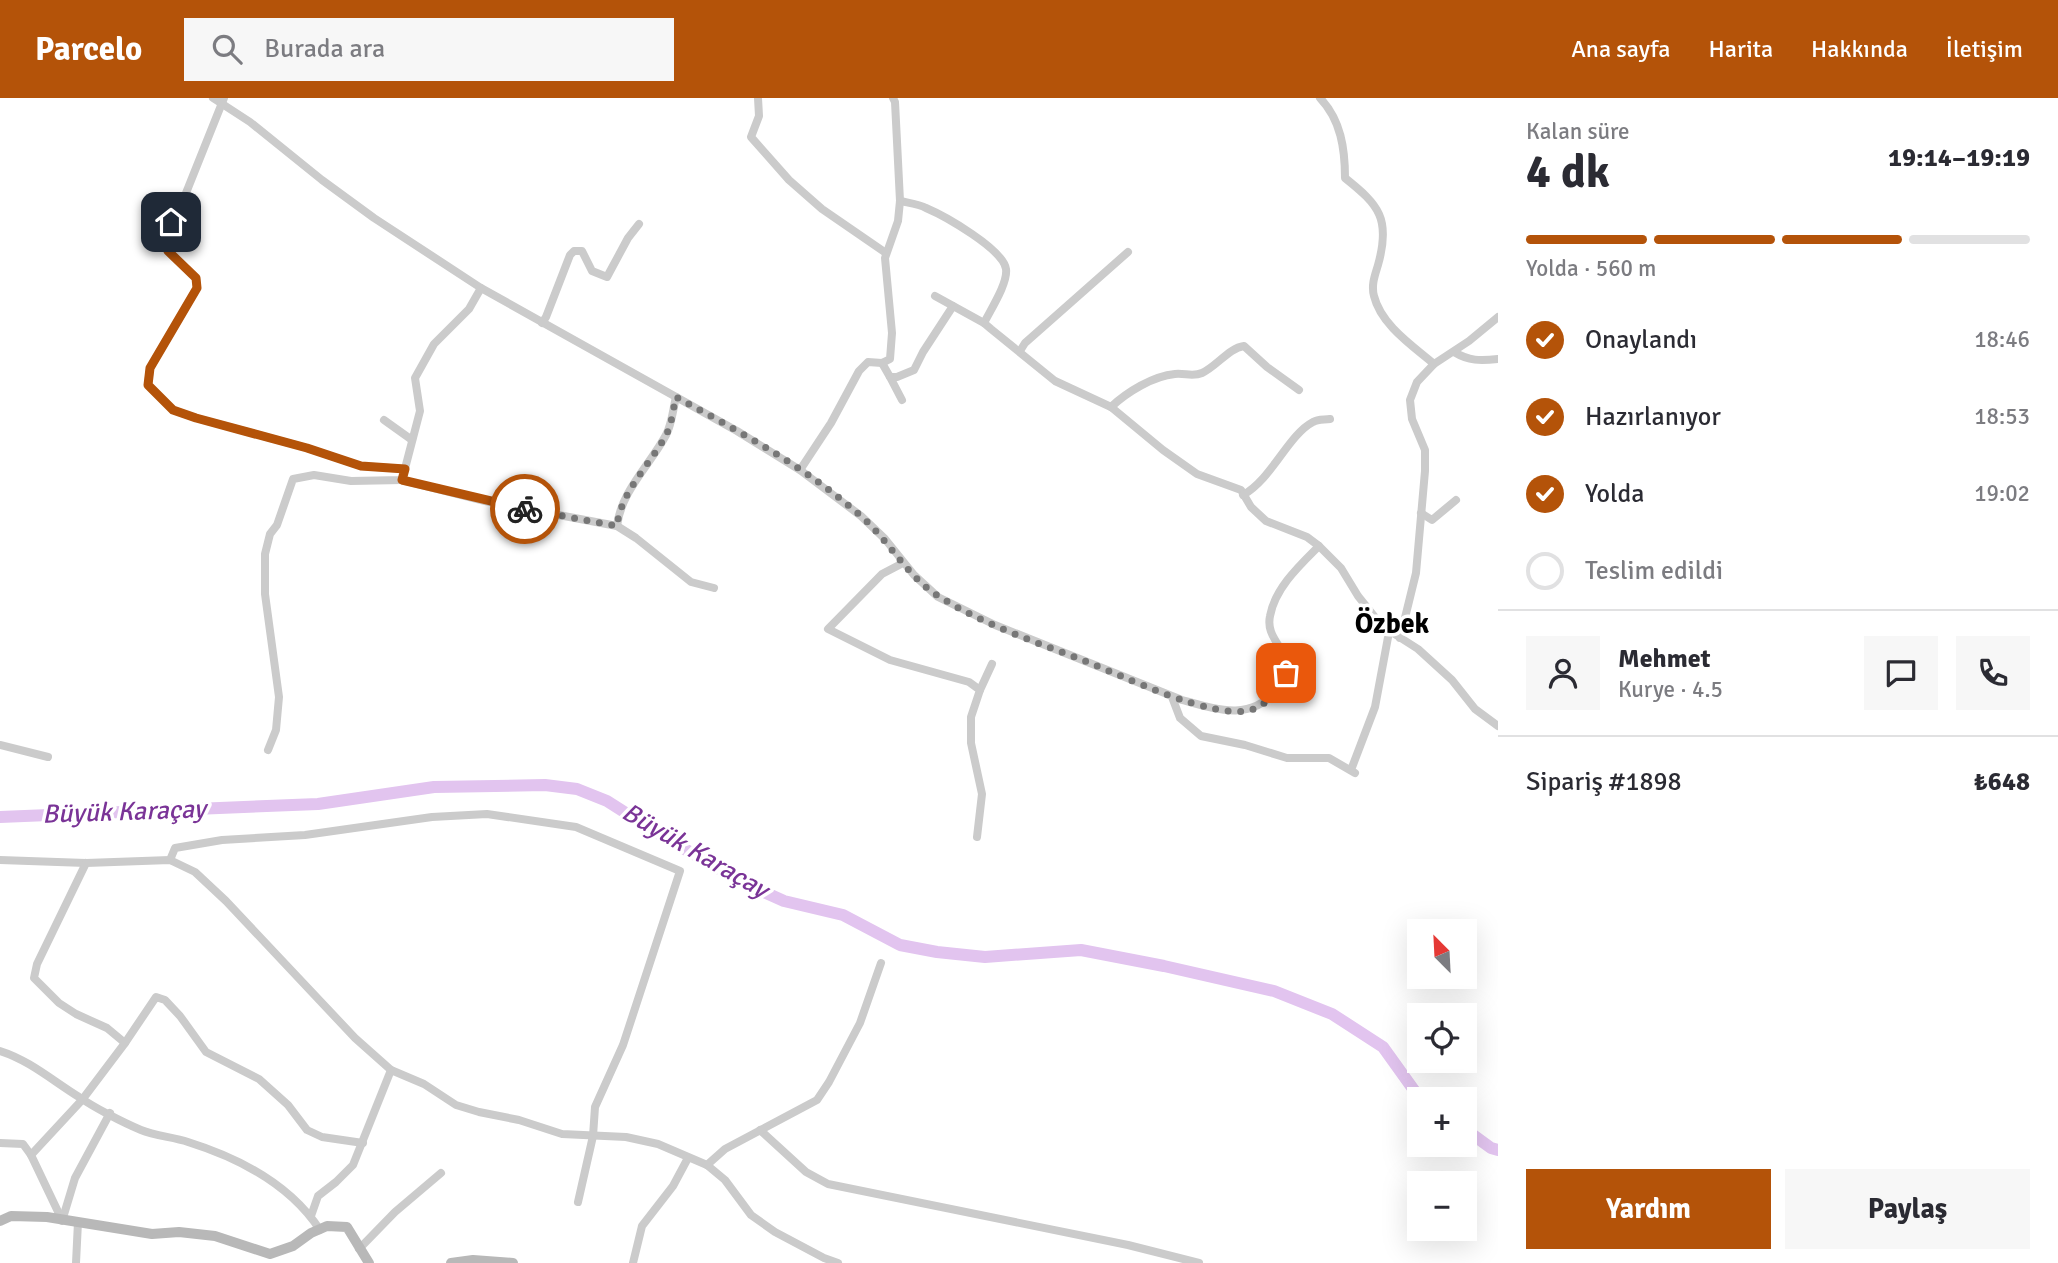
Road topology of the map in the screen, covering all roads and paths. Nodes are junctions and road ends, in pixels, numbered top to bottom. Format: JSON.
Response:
{"nodes":[{"id":1,"x":212,"y":98,"type":"edge"},
{"id":2,"x":758,"y":98,"type":"edge"},
{"id":3,"x":1320,"y":98,"type":"edge"},
{"id":4,"x":896,"y":99,"type":"edge"},
{"id":5,"x":223,"y":101,"type":"edge"},
{"id":6,"x":900,"y":201,"type":"junction"},
{"id":7,"x":639,"y":224,"type":"dead end"},
{"id":8,"x":1128,"y":252,"type":"dead end"},
{"id":9,"x":886,"y":253,"type":"junction"},
{"id":10,"x":481,"y":288,"type":"junction"},
{"id":11,"x":935,"y":296,"type":"dead end"},
{"id":12,"x":953,"y":306,"type":"junction"},
{"id":13,"x":1498,"y":317,"type":"edge"},
{"id":14,"x":542,"y":323,"type":"junction"},
{"id":15,"x":984,"y":323,"type":"junction"},
{"id":16,"x":1020,"y":351,"type":"junction"},
{"id":17,"x":1454,"y":352,"type":"junction"},
{"id":18,"x":1498,"y":359,"type":"edge"},
{"id":19,"x":882,"y":363,"type":"junction"},
{"id":20,"x":1434,"y":364,"type":"junction"},
{"id":21,"x":890,"y":377,"type":"junction"},
{"id":22,"x":1299,"y":390,"type":"dead end"},
{"id":23,"x":676,"y":397,"type":"junction"},
{"id":24,"x":902,"y":400,"type":"dead end"},
{"id":25,"x":1111,"y":407,"type":"junction"},
{"id":26,"x":1330,"y":419,"type":"dead end"},
{"id":27,"x":384,"y":420,"type":"dead end"},
{"id":28,"x":412,"y":440,"type":"junction"},
{"id":29,"x":405,"y":469,"type":"junction"},
{"id":30,"x":800,"y":470,"type":"junction"},
{"id":31,"x":402,"y":480,"type":"junction"},
{"id":32,"x":1243,"y":495,"type":"junction"},
{"id":33,"x":1455,"y":500,"type":"dead end"},
{"id":34,"x":1421,"y":513,"type":"junction"},
{"id":35,"x":617,"y":526,"type":"junction"},
{"id":36,"x":1319,"y":546,"type":"junction"},
{"id":37,"x":903,"y":563,"type":"junction"},
{"id":38,"x":714,"y":588,"type":"dead end"},
{"id":39,"x":1389,"y":632,"type":"junction"},
{"id":40,"x":1401,"y":638,"type":"junction"},
{"id":41,"x":992,"y":664,"type":"dead end"},
{"id":42,"x":980,"y":690,"type":"junction"},
{"id":43,"x":1172,"y":697,"type":"junction"},
{"id":44,"x":1498,"y":726,"type":"edge"},
{"id":45,"x":0,"y":746,"type":"edge"},
{"id":46,"x":268,"y":750,"type":"dead end"},
{"id":47,"x":48,"y":757,"type":"dead end"},
{"id":48,"x":977,"y":837,"type":"dead end"},
{"id":49,"x":0,"y":860,"type":"edge"},
{"id":50,"x":170,"y":860,"type":"junction"},
{"id":51,"x":86,"y":863,"type":"junction"},
{"id":52,"x":881,"y":963,"type":"dead end"},
{"id":53,"x":125,"y":1044,"type":"junction"},
{"id":54,"x":0,"y":1051,"type":"edge"},
{"id":55,"x":391,"y":1070,"type":"junction"},
{"id":56,"x":82,"y":1100,"type":"junction"},
{"id":57,"x":110,"y":1113,"type":"junction"},
{"id":58,"x":760,"y":1130,"type":"junction"},
{"id":59,"x":593,"y":1136,"type":"junction"},
{"id":60,"x":0,"y":1143,"type":"edge"},
{"id":61,"x":363,"y":1143,"type":"junction"},
{"id":62,"x":31,"y":1155,"type":"junction"},
{"id":63,"x":688,"y":1158,"type":"junction"},
{"id":64,"x":707,"y":1164,"type":"junction"},
{"id":65,"x":441,"y":1173,"type":"dead end"},
{"id":66,"x":578,"y":1202,"type":"dead end"},
{"id":67,"x":311,"y":1216,"type":"junction"},
{"id":68,"x":0,"y":1221,"type":"edge"},
{"id":69,"x":62,"y":1221,"type":"junction"},
{"id":70,"x":78,"y":1222,"type":"junction"},
{"id":71,"x":320,"y":1230,"type":"junction"},
{"id":72,"x":359,"y":1249,"type":"junction"},
{"id":73,"x":278,"y":1258,"type":"edge"},
{"id":74,"x":473,"y":1261,"type":"edge"},
{"id":75,"x":76,"y":1263,"type":"edge"},
{"id":76,"x":369,"y":1263,"type":"edge"},
{"id":77,"x":451,"y":1263,"type":"edge"},
{"id":78,"x":513,"y":1263,"type":"edge"},
{"id":79,"x":633,"y":1263,"type":"edge"},
{"id":80,"x":838,"y":1263,"type":"edge"},
{"id":81,"x":1199,"y":1263,"type":"edge"}],
"edges":[{"from":1,"to":5,"type":"street"},
{"from":2,"to":9,"type":"street"},
{"from":3,"to":20,"type":"street"},
{"from":4,"to":6,"type":"street"},
{"from":5,"to":10,"type":"street"},
{"from":5,"to":29,"type":"street"},
{"from":6,"to":9,"type":"street"},
{"from":6,"to":15,"type":"street"},
{"from":7,"to":14,"type":"street"},
{"from":8,"to":16,"type":"street"},
{"from":9,"to":19,"type":"street"},
{"from":10,"to":14,"type":"street"},
{"from":10,"to":28,"type":"street"},
{"from":11,"to":12,"type":"street"},
{"from":12,"to":15,"type":"street"},
{"from":12,"to":21,"type":"street"},
{"from":13,"to":17,"type":"street"},
{"from":14,"to":23,"type":"street"},
{"from":15,"to":16,"type":"street"},
{"from":16,"to":25,"type":"street"},
{"from":17,"to":18,"type":"street"},
{"from":17,"to":20,"type":"street"},
{"from":19,"to":21,"type":"street"},
{"from":19,"to":30,"type":"street"},
{"from":20,"to":34,"type":"street"},
{"from":21,"to":24,"type":"street"},
{"from":22,"to":25,"type":"street"},
{"from":23,"to":30,"type":"street"},
{"from":23,"to":35,"type":"street"},
{"from":25,"to":32,"type":"street"},
{"from":26,"to":32,"type":"street"},
{"from":27,"to":28,"type":"street"},
{"from":28,"to":29,"type":"street"},
{"from":29,"to":31,"type":"street"},
{"from":30,"to":37,"type":"street"},
{"from":31,"to":35,"type":"street"},
{"from":31,"to":46,"type":"street"},
{"from":32,"to":36,"type":"street"},
{"from":33,"to":34,"type":"street"},
{"from":34,"to":40,"type":"street"},
{"from":35,"to":38,"type":"street"},
{"from":36,"to":39,"type":"street"},
{"from":36,"to":43,"type":"street"},
{"from":37,"to":42,"type":"street"},
{"from":37,"to":43,"type":"street"},
{"from":39,"to":40,"type":"street"},
{"from":39,"to":43,"type":"street"},
{"from":40,"to":44,"type":"street"},
{"from":41,"to":42,"type":"street"},
{"from":42,"to":48,"type":"street"},
{"from":45,"to":47,"type":"street"},
{"from":49,"to":51,"type":"street"},
{"from":50,"to":51,"type":"street"},
{"from":50,"to":55,"type":"street"},
{"from":50,"to":59,"type":"street"},
{"from":51,"to":53,"type":"street"},
{"from":52,"to":58,"type":"street"},
{"from":53,"to":56,"type":"street"},
{"from":53,"to":61,"type":"street"},
{"from":54,"to":56,"type":"street"},
{"from":55,"to":59,"type":"street"},
{"from":55,"to":61,"type":"street"},
{"from":56,"to":57,"type":"street"},
{"from":56,"to":62,"type":"street"},
{"from":57,"to":67,"type":"street"},
{"from":57,"to":69,"type":"street"},
{"from":58,"to":64,"type":"street"},
{"from":58,"to":81,"type":"street"},
{"from":59,"to":63,"type":"street"},
{"from":59,"to":66,"type":"street"},
{"from":60,"to":62,"type":"street"},
{"from":61,"to":67,"type":"street"},
{"from":62,"to":69,"type":"street"},
{"from":63,"to":64,"type":"street"},
{"from":63,"to":79,"type":"street"},
{"from":64,"to":80,"type":"street"},
{"from":65,"to":72,"type":"street"},
{"from":67,"to":71,"type":"street"},
{"from":68,"to":69,"type":"street"},
{"from":69,"to":70,"type":"street"},
{"from":70,"to":73,"type":"street"},
{"from":70,"to":75,"type":"street"},
{"from":71,"to":72,"type":"street"},
{"from":71,"to":73,"type":"street"},
{"from":72,"to":76,"type":"street"},
{"from":74,"to":77,"type":"street"},
{"from":74,"to":78,"type":"street"}]}
